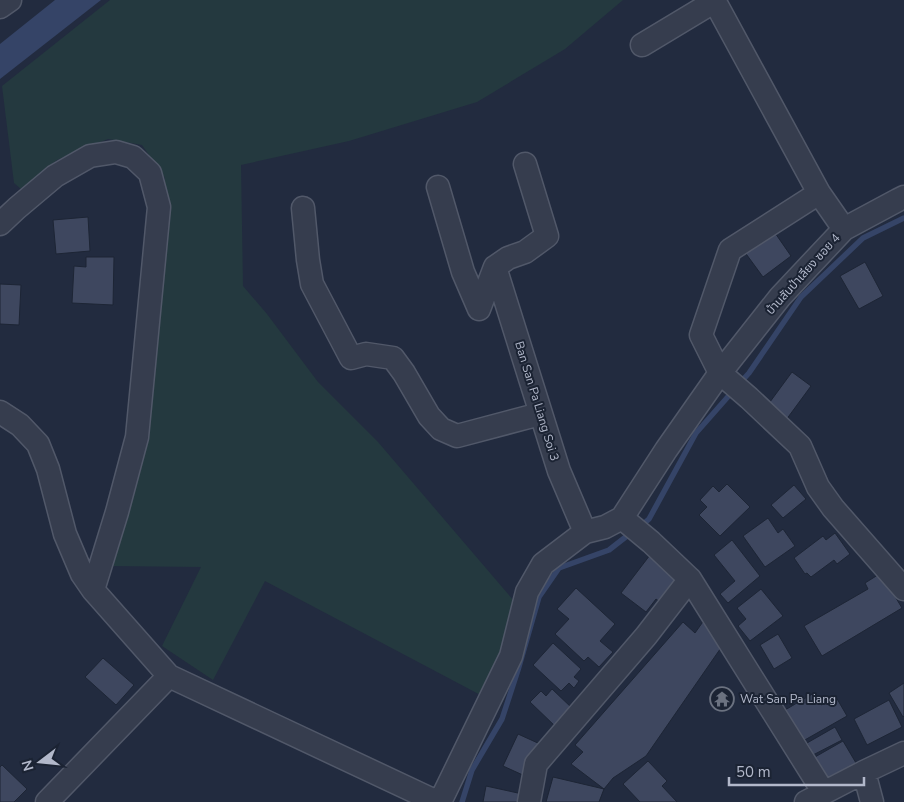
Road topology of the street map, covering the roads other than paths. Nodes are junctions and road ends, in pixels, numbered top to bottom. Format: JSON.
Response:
{"nodes":[{"id":1,"x":10,"y":0,"type":"edge"},
{"id":2,"x":714,"y":1,"type":"edge"},
{"id":3,"x":0,"y":7,"type":"edge"},
{"id":4,"x":642,"y":45,"type":"dead end"},
{"id":5,"x":525,"y":164,"type":"dead end"},
{"id":6,"x":438,"y":188,"type":"dead end"},
{"id":7,"x":819,"y":193,"type":"junction"},
{"id":8,"x":904,"y":198,"type":"edge"},
{"id":9,"x":303,"y":208,"type":"dead end"},
{"id":10,"x":0,"y":224,"type":"edge"},
{"id":11,"x":844,"y":229,"type":"junction"},
{"id":12,"x":495,"y":268,"type":"junction"},
{"id":13,"x":724,"y":377,"type":"junction"},
{"id":14,"x":0,"y":412,"type":"edge"},
{"id":15,"x":540,"y":414,"type":"junction"},
{"id":16,"x":636,"y":529,"type":"junction"},
{"id":17,"x":585,"y":532,"type":"junction"},
{"id":18,"x":690,"y":579,"type":"junction"},
{"id":19,"x":904,"y":589,"type":"edge"},
{"id":20,"x":93,"y":590,"type":"junction"},
{"id":21,"x":170,"y":676,"type":"junction"},
{"id":22,"x":904,"y":753,"type":"edge"},
{"id":23,"x":864,"y":772,"type":"junction"},
{"id":24,"x":815,"y":798,"type":"edge"},
{"id":25,"x":47,"y":802,"type":"edge"},
{"id":26,"x":439,"y":802,"type":"edge"},
{"id":27,"x":530,"y":802,"type":"edge"},
{"id":28,"x":872,"y":802,"type":"edge"}],
"edges":[{"from":1,"to":3,"type":"street"},
{"from":2,"to":4,"type":"street"},
{"from":2,"to":7,"type":"street"},
{"from":5,"to":12,"type":"street"},
{"from":6,"to":12,"type":"street"},
{"from":7,"to":11,"type":"street"},
{"from":7,"to":13,"type":"street"},
{"from":8,"to":11,"type":"street","name":"บ้านสันป่าเลียง ซอย 4"},
{"from":9,"to":15,"type":"street"},
{"from":10,"to":20,"type":"street"},
{"from":11,"to":13,"type":"street","name":"บ้านสันป่าเลียง ซอย 4"},
{"from":12,"to":15,"type":"street","name":"Ban San Pa Liang Soi 3"},
{"from":13,"to":16,"type":"street","name":"บ้านสันป่าเลียง ซอย 4"},
{"from":13,"to":19,"type":"street"},
{"from":14,"to":20,"type":"street"},
{"from":15,"to":17,"type":"street","name":"Ban San Pa Liang Soi 3"},
{"from":16,"to":17,"type":"street"},
{"from":16,"to":18,"type":"street"},
{"from":17,"to":26,"type":"street"},
{"from":18,"to":24,"type":"street"},
{"from":18,"to":27,"type":"street"},
{"from":20,"to":21,"type":"street"},
{"from":21,"to":25,"type":"street"},
{"from":21,"to":26,"type":"street"},
{"from":22,"to":23,"type":"street"},
{"from":23,"to":24,"type":"street"},
{"from":23,"to":28,"type":"street"}]}
